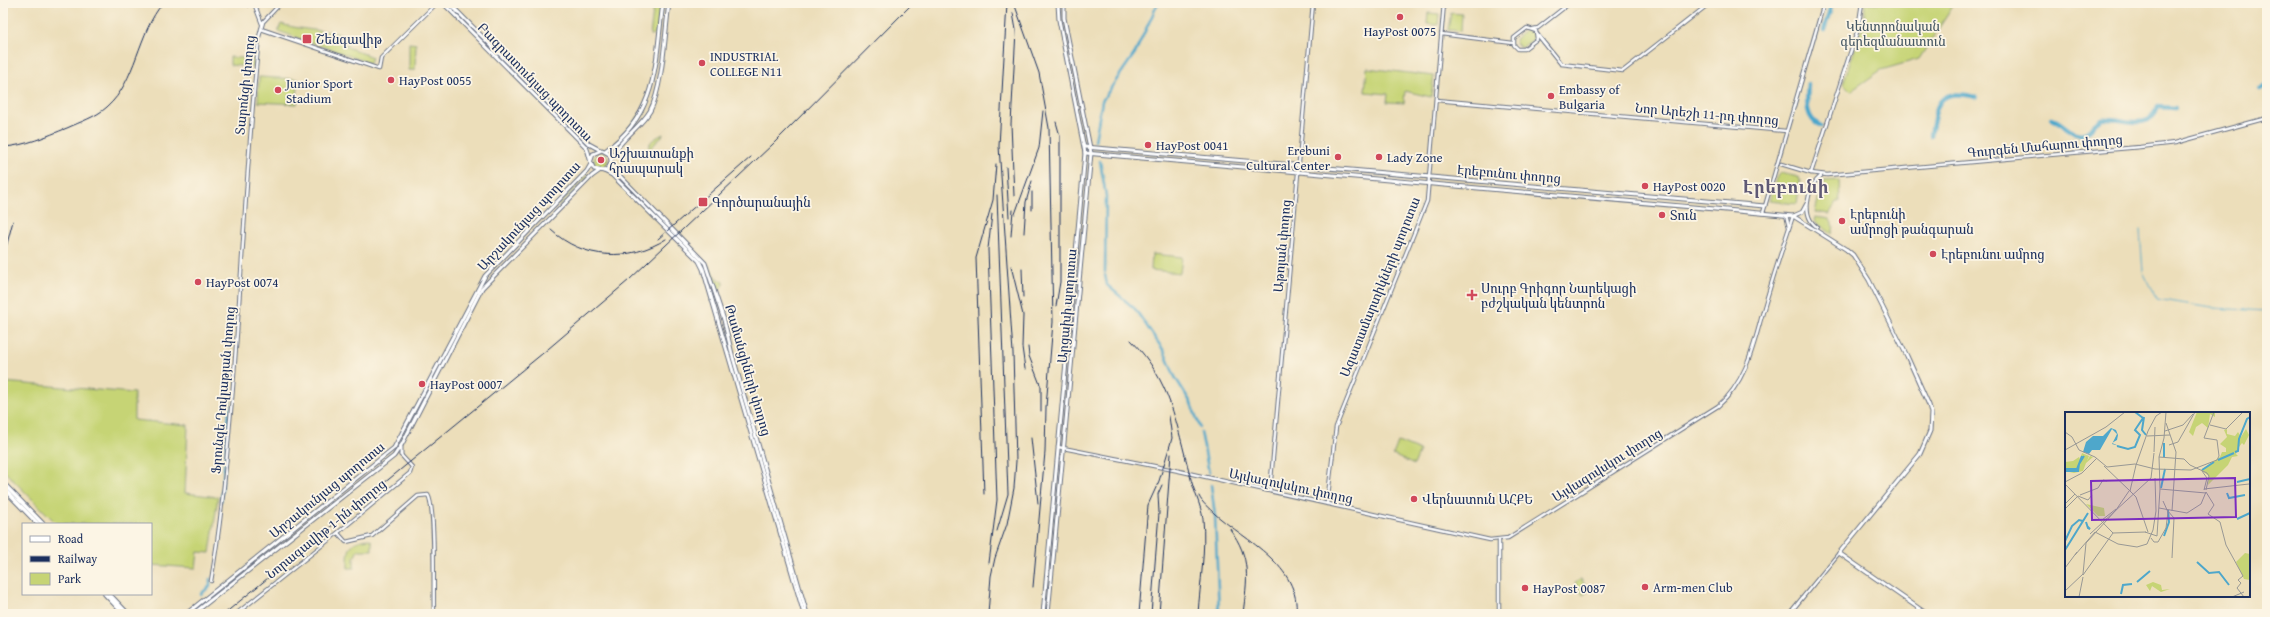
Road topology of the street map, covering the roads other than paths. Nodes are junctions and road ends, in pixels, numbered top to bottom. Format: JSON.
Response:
{"nodes":[{"id":1,"x":254,"y":3,"type":"edge"},
{"id":2,"x":281,"y":3,"type":"edge"},
{"id":3,"x":437,"y":3,"type":"edge"},
{"id":4,"x":443,"y":3,"type":"edge"},
{"id":5,"x":449,"y":3,"type":"edge"},
{"id":6,"x":663,"y":3,"type":"edge"},
{"id":7,"x":669,"y":3,"type":"edge"},
{"id":8,"x":1058,"y":3,"type":"edge"},
{"id":9,"x":1064,"y":3,"type":"edge"},
{"id":10,"x":1313,"y":3,"type":"edge"},
{"id":11,"x":1444,"y":3,"type":"edge"},
{"id":12,"x":1570,"y":3,"type":"edge"},
{"id":13,"x":1710,"y":3,"type":"edge"},
{"id":14,"x":1824,"y":3,"type":"edge"},
{"id":15,"x":1862,"y":3,"type":"edge"},
{"id":16,"x":1064,"y":18,"type":"junction"},
{"id":17,"x":1059,"y":20,"type":"junction"},
{"id":18,"x":262,"y":24,"type":"junction"},
{"id":19,"x":1538,"y":28,"type":"junction"},
{"id":20,"x":261,"y":29,"type":"junction"},
{"id":21,"x":1533,"y":29,"type":"junction"},
{"id":22,"x":1537,"y":33,"type":"junction"},
{"id":23,"x":1441,"y":34,"type":"junction"},
{"id":24,"x":1514,"y":38,"type":"junction"},
{"id":25,"x":1536,"y":39,"type":"junction"},
{"id":26,"x":1541,"y":39,"type":"junction"},
{"id":27,"x":1509,"y":41,"type":"junction"},
{"id":28,"x":1513,"y":43,"type":"junction"},
{"id":29,"x":656,"y":59,"type":"junction"},
{"id":30,"x":662,"y":60,"type":"junction"},
{"id":31,"x":1074,"y":66,"type":"junction"},
{"id":32,"x":1069,"y":68,"type":"junction"},
{"id":33,"x":1436,"y":100,"type":"junction"},
{"id":34,"x":646,"y":105,"type":"junction"},
{"id":35,"x":651,"y":108,"type":"junction"},
{"id":36,"x":2267,"y":118,"type":"edge"},
{"id":37,"x":1786,"y":131,"type":"junction"},
{"id":38,"x":1085,"y":147,"type":"junction"},
{"id":39,"x":1091,"y":147,"type":"junction"},
{"id":40,"x":603,"y":151,"type":"junction"},
{"id":41,"x":250,"y":153,"type":"joint"},
{"id":42,"x":1085,"y":153,"type":"junction"},
{"id":43,"x":1091,"y":153,"type":"junction"},
{"id":44,"x":1779,"y":158,"type":"junction"},
{"id":45,"x":591,"y":162,"type":"junction"},
{"id":46,"x":611,"y":162,"type":"junction"},
{"id":47,"x":1780,"y":164,"type":"junction"},
{"id":48,"x":1300,"y":165,"type":"junction"},
{"id":49,"x":1775,"y":169,"type":"junction"},
{"id":50,"x":599,"y":171,"type":"junction"},
{"id":51,"x":604,"y":171,"type":"junction"},
{"id":52,"x":1299,"y":171,"type":"junction"},
{"id":53,"x":1811,"y":173,"type":"junction"},
{"id":54,"x":1821,"y":175,"type":"junction"},
{"id":55,"x":1429,"y":177,"type":"junction"},
{"id":56,"x":1815,"y":180,"type":"junction"},
{"id":57,"x":1429,"y":183,"type":"junction"},
{"id":58,"x":1808,"y":201,"type":"junction"},
{"id":59,"x":554,"y":205,"type":"junction"},
{"id":60,"x":1765,"y":206,"type":"junction"},
{"id":61,"x":559,"y":210,"type":"junction"},
{"id":62,"x":1763,"y":213,"type":"junction"},
{"id":63,"x":1786,"y":215,"type":"junction"},
{"id":64,"x":1793,"y":216,"type":"junction"},
{"id":65,"x":1789,"y":227,"type":"junction"},
{"id":66,"x":1816,"y":228,"type":"junction"},
{"id":67,"x":507,"y":254,"type":"junction"},
{"id":68,"x":512,"y":258,"type":"junction"},
{"id":69,"x":485,"y":276,"type":"junction"},
{"id":70,"x":489,"y":281,"type":"junction"},
{"id":71,"x":402,"y":444,"type":"junction"},
{"id":72,"x":397,"y":446,"type":"junction"},
{"id":73,"x":1058,"y":447,"type":"junction"},
{"id":74,"x":1063,"y":447,"type":"junction"},
{"id":75,"x":398,"y":451,"type":"junction"},
{"id":76,"x":401,"y":455,"type":"junction"},
{"id":77,"x":394,"y":456,"type":"junction"},
{"id":78,"x":3,"y":482,"type":"edge"},
{"id":79,"x":3,"y":488,"type":"edge"},
{"id":80,"x":1270,"y":492,"type":"junction"},
{"id":81,"x":1327,"y":504,"type":"junction"},
{"id":82,"x":37,"y":523,"type":"edge"},
{"id":83,"x":42,"y":523,"type":"edge"},
{"id":84,"x":338,"y":533,"type":"junction"},
{"id":85,"x":1499,"y":541,"type":"junction"},
{"id":86,"x":1839,"y":553,"type":"junction"},
{"id":87,"x":211,"y":580,"type":"dead end"},
{"id":88,"x":106,"y":595,"type":"edge"},
{"id":89,"x":110,"y":595,"type":"edge"},
{"id":90,"x":124,"y":614,"type":"edge"},
{"id":91,"x":128,"y":614,"type":"edge"},
{"id":92,"x":186,"y":614,"type":"edge"},
{"id":93,"x":193,"y":614,"type":"edge"},
{"id":94,"x":236,"y":614,"type":"edge"},
{"id":95,"x":434,"y":614,"type":"edge"},
{"id":96,"x":804,"y":614,"type":"edge"},
{"id":97,"x":807,"y":614,"type":"edge"},
{"id":98,"x":1043,"y":614,"type":"edge"},
{"id":99,"x":1048,"y":614,"type":"edge"},
{"id":100,"x":1499,"y":614,"type":"edge"},
{"id":101,"x":1789,"y":614,"type":"edge"},
{"id":102,"x":1927,"y":614,"type":"edge"}],
"edges":[{"from":1,"to":18,"type":"main road"},
{"from":2,"to":18,"type":"main road","name":"Տարոնցի փողոց"},
{"from":3,"to":20,"type":"main road"},
{"from":4,"to":45,"type":"main road","name":"Բագրատունյաց պողոտա"},
{"from":5,"to":40,"type":"main road","name":"Բագրատունյաց պողոտա"},
{"from":6,"to":29,"type":"main road"},
{"from":7,"to":30,"type":"main road"},
{"from":8,"to":17,"type":"main road","name":"Արցախի պողոտա"},
{"from":9,"to":16,"type":"main road","name":"Արցախի պողոտա"},
{"from":10,"to":48,"type":"main road","name":"Աթոյան փողոց"},
{"from":11,"to":23,"type":"main road","name":"Ազատամարտիկների պողոտա"},
{"from":12,"to":19,"type":"main road"},
{"from":13,"to":26,"type":"main road"},
{"from":14,"to":37,"type":"main road"},
{"from":15,"to":53,"type":"main road"},
{"from":16,"to":17,"type":"main road"},
{"from":16,"to":31,"type":"main road","name":"Արցախի պողոտա"},
{"from":17,"to":32,"type":"main road","name":"Արցախի պողոտա"},
{"from":18,"to":20,"type":"main road","name":"Տարոնցի փողոց"},
{"from":19,"to":21,"type":"main road"},
{"from":19,"to":22,"type":"main road"},
{"from":20,"to":41,"type":"main road","name":"Տարոնցի փողոց"},
{"from":21,"to":22,"type":"main road"},
{"from":21,"to":24,"type":"main road"},
{"from":22,"to":25,"type":"main road"},
{"from":22,"to":26,"type":"main road"},
{"from":23,"to":27,"type":"main road"},
{"from":23,"to":33,"type":"main road","name":"Ազատամարտիկների պողոտա"},
{"from":24,"to":27,"type":"main road"},
{"from":24,"to":28,"type":"main road"},
{"from":25,"to":26,"type":"main road"},
{"from":25,"to":28,"type":"main road"},
{"from":27,"to":28,"type":"main road"},
{"from":29,"to":30,"type":"main road"},
{"from":29,"to":34,"type":"main road"},
{"from":30,"to":35,"type":"main road"},
{"from":31,"to":32,"type":"main road"},
{"from":31,"to":39,"type":"main road","name":"Արցախի պողոտա"},
{"from":32,"to":38,"type":"main road","name":"Արցախի պողոտա"},
{"from":33,"to":37,"type":"main road","name":"Նոր Արեշի 11-րդ փողոց"},
{"from":33,"to":55,"type":"main road","name":"Ազատամարտիկների պողոտա"},
{"from":34,"to":35,"type":"main road"},
{"from":34,"to":40,"type":"main road"},
{"from":35,"to":46,"type":"main road"},
{"from":36,"to":54,"type":"main road","name":"Գուրգեն Մահարու փողոց"},
{"from":37,"to":44,"type":"main road"},
{"from":38,"to":39,"type":"main road","name":"Էրեբունու փողոց"},
{"from":38,"to":42,"type":"main road","name":"Արցախի պողոտա"},
{"from":39,"to":43,"type":"main road","name":"Արցախի պողոտա"},
{"from":39,"to":48,"type":"main road","name":"Էրեբունու փողոց"},
{"from":40,"to":45,"type":"main road"},
{"from":40,"to":46,"type":"main road"},
{"from":41,"to":87,"type":"main road","name":"Ֆրունզե Դովլաթյան փողոց"},
{"from":42,"to":43,"type":"main road","name":"Էրեբունու փողոց"},
{"from":42,"to":73,"type":"main road","name":"Արցախի պողոտա"},
{"from":43,"to":52,"type":"main road","name":"Էրեբունու փողոց"},
{"from":43,"to":74,"type":"main road","name":"Արցախի պողոտա"},
{"from":44,"to":47,"type":"main road"},
{"from":44,"to":49,"type":"main road"},
{"from":45,"to":50,"type":"main road"},
{"from":45,"to":59,"type":"main road","name":"Արշակունյաց պողոտա"},
{"from":46,"to":51,"type":"main road"},
{"from":46,"to":97,"type":"main road","name":"Թամանցիների փողոց"},
{"from":47,"to":49,"type":"main road"},
{"from":47,"to":53,"type":"main road","name":"Գուրգեն Մահարու փողոց"},
{"from":48,"to":52,"type":"main road","name":"Աթոյան փողոց"},
{"from":48,"to":55,"type":"main road","name":"Էրեբունու փողոց"},
{"from":49,"to":60,"type":"main road"},
{"from":50,"to":51,"type":"main road"},
{"from":50,"to":61,"type":"main road","name":"Արշակունյաց պողոտա"},
{"from":51,"to":96,"type":"main road","name":"Թամանցիների փողոց"},
{"from":52,"to":57,"type":"main road","name":"Էրեբունու փողոց"},
{"from":52,"to":80,"type":"main road","name":"Աթոյան փողոց"},
{"from":53,"to":54,"type":"main road","name":"Գուրգեն Մահարու փողոց"},
{"from":53,"to":56,"type":"main road"},
{"from":54,"to":56,"type":"main road"},
{"from":55,"to":57,"type":"main road","name":"Ազատամարտիկների պողոտա"},
{"from":55,"to":60,"type":"main road","name":"Էրեբունու փողոց"},
{"from":56,"to":58,"type":"main road"},
{"from":57,"to":62,"type":"main road","name":"Էրեբունու փողոց"},
{"from":57,"to":81,"type":"main road","name":"Ազատամարտիկների պողոտա"},
{"from":58,"to":64,"type":"main road"},
{"from":58,"to":66,"type":"main road"},
{"from":59,"to":61,"type":"main road"},
{"from":59,"to":67,"type":"main road","name":"Արշակունյաց պողոտա"},
{"from":60,"to":62,"type":"main road"},
{"from":61,"to":68,"type":"main road","name":"Արշակունյաց պողոտա"},
{"from":62,"to":63,"type":"main road","name":"Էրեբունու փողոց"},
{"from":63,"to":64,"type":"main road","name":"Էրեբունու փողոց"},
{"from":63,"to":65,"type":"main road"},
{"from":64,"to":65,"type":"main road","name":"Այվազովսկու փողոց"},
{"from":64,"to":66,"type":"main road"},
{"from":65,"to":85,"type":"main road","name":"Այվազովսկու փողոց"},
{"from":66,"to":86,"type":"main road"},
{"from":67,"to":68,"type":"main road"},
{"from":67,"to":69,"type":"main road","name":"Արշակունյաց պողոտա"},
{"from":68,"to":70,"type":"main road","name":"Արշակունյաց պողոտա"},
{"from":69,"to":70,"type":"main road"},
{"from":69,"to":72,"type":"main road","name":"Արշակունյաց պողոտա"},
{"from":70,"to":71,"type":"main road","name":"Արշակունյաց պողոտա"},
{"from":71,"to":75,"type":"main road","name":"Արշակունյաց պողոտա"},
{"from":71,"to":76,"type":"main road"},
{"from":72,"to":75,"type":"main road"},
{"from":72,"to":92,"type":"main road","name":"Արշակունյաց պողոտա"},
{"from":73,"to":74,"type":"main road","name":"Այվազովսկու փողոց"},
{"from":73,"to":98,"type":"main road","name":"Արցախի պողոտա"},
{"from":74,"to":80,"type":"main road","name":"Այվազովսկու փողոց"},
{"from":74,"to":99,"type":"main road","name":"Արցախի պողոտա"},
{"from":75,"to":76,"type":"main road"},
{"from":75,"to":77,"type":"main road","name":"Արշակունյաց պողոտա"},
{"from":76,"to":77,"type":"main road"},
{"from":76,"to":84,"type":"main road","name":"Նորագավիթ 1-ին փողոց"},
{"from":77,"to":93,"type":"main road","name":"Արշակունյաց պողոտա"},
{"from":78,"to":83,"type":"highway"},
{"from":79,"to":82,"type":"highway"},
{"from":80,"to":81,"type":"main road","name":"Այվազովսկու փողոց"},
{"from":81,"to":85,"type":"main road","name":"Այվազովսկու փողոց"},
{"from":84,"to":94,"type":"main road","name":"Նորագավիթ 1-ին փողոց"},
{"from":84,"to":95,"type":"main road"},
{"from":85,"to":100,"type":"main road"},
{"from":86,"to":101,"type":"main road"},
{"from":86,"to":102,"type":"main road"},
{"from":88,"to":90,"type":"highway"},
{"from":89,"to":91,"type":"highway"}]}
